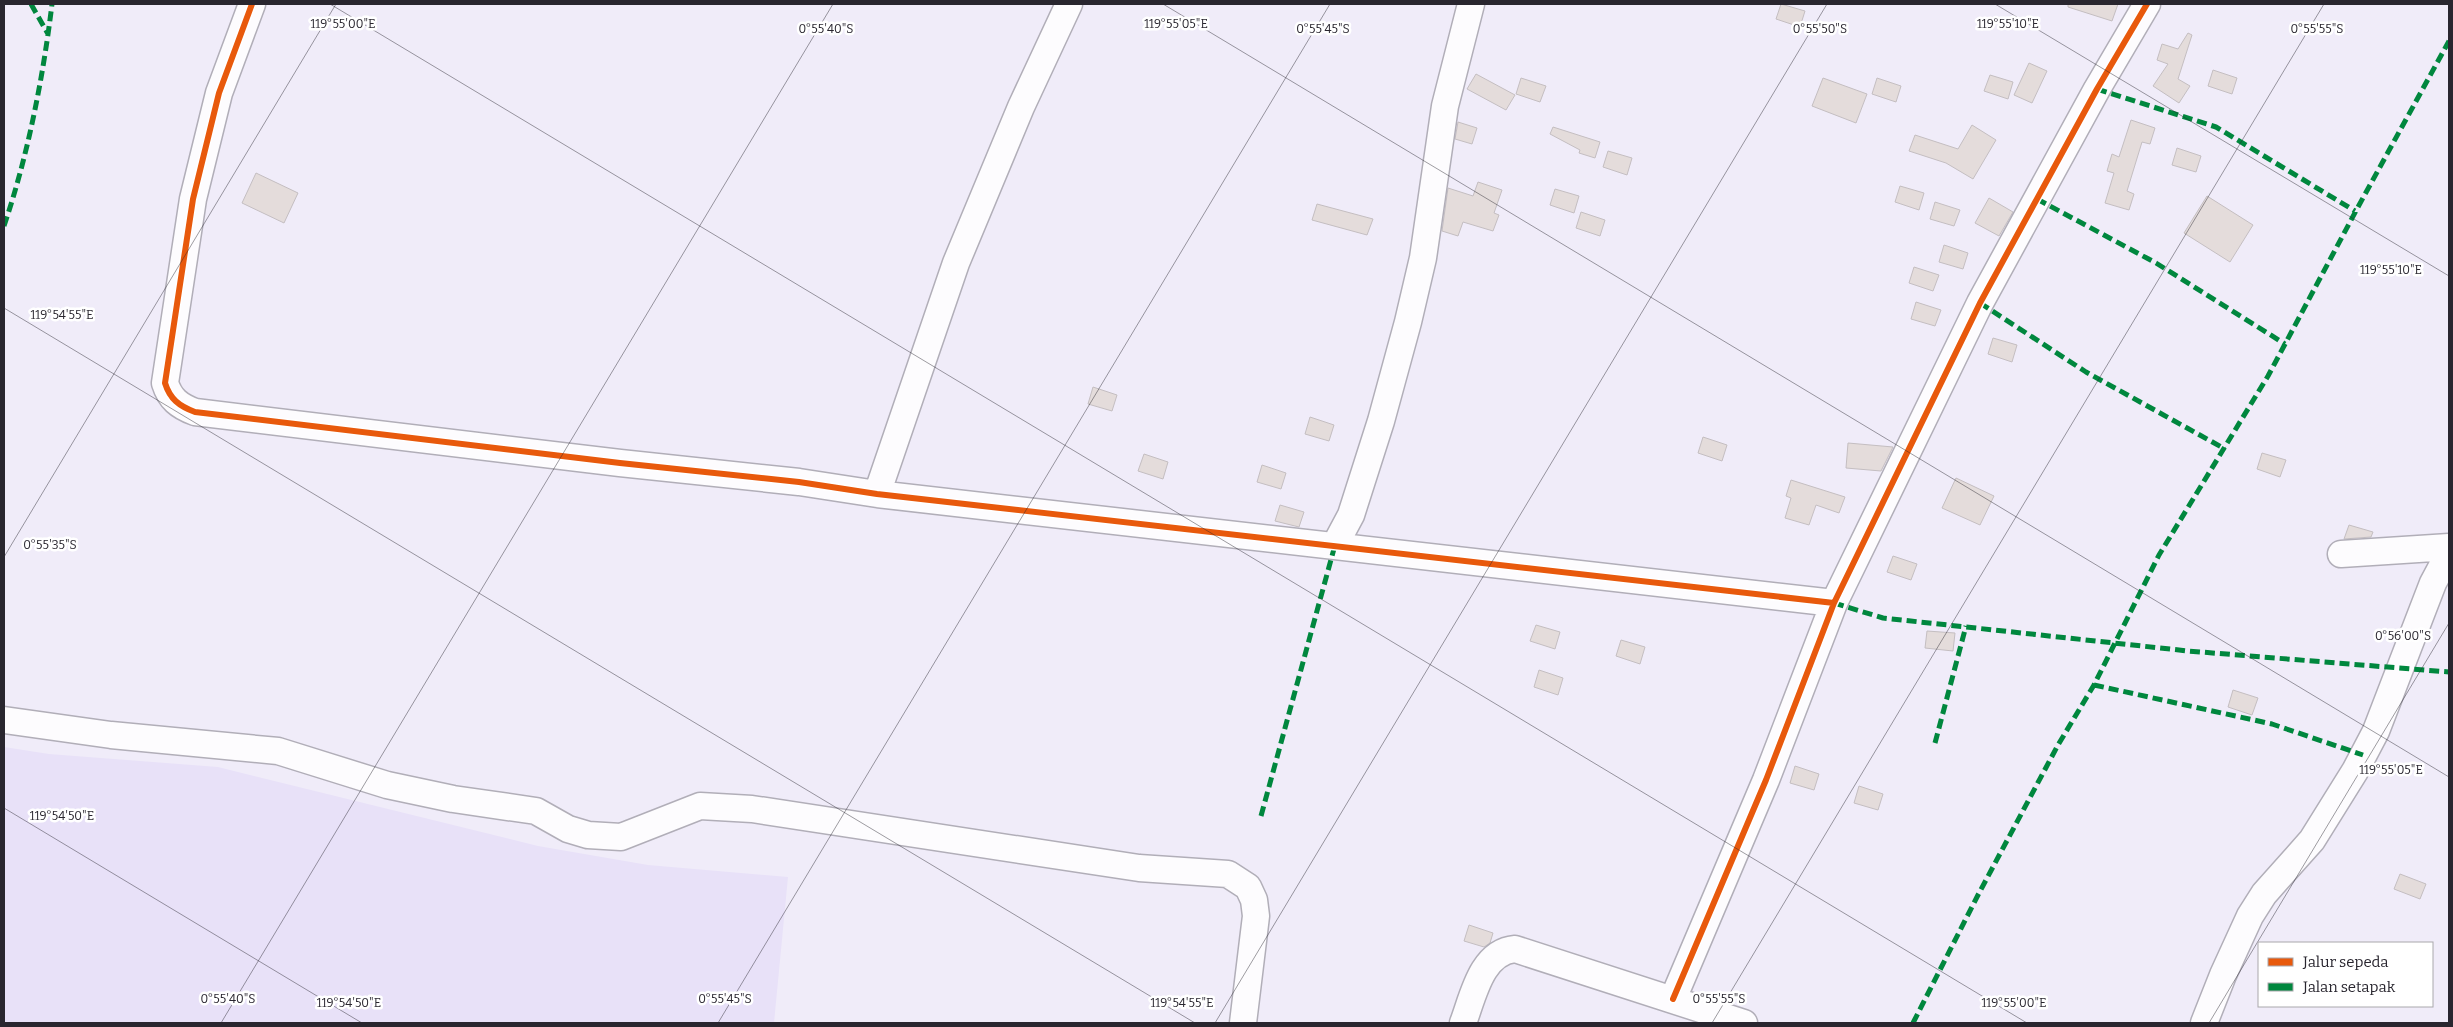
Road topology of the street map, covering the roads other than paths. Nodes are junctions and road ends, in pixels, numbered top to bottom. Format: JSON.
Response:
{"nodes":[{"id":1,"x":252,"y":4,"type":"edge"},
{"id":2,"x":1069,"y":4,"type":"edge"},
{"id":3,"x":1471,"y":4,"type":"edge"},
{"id":4,"x":2147,"y":4,"type":"edge"},
{"id":5,"x":877,"y":494,"type":"junction"},
{"id":6,"x":1335,"y":545,"type":"junction"},
{"id":7,"x":2449,"y":547,"type":"edge"},
{"id":8,"x":2449,"y":553,"type":"edge"},
{"id":9,"x":2341,"y":554,"type":"dead end"},
{"id":10,"x":1834,"y":603,"type":"junction"},
{"id":11,"x":4,"y":720,"type":"edge"},
{"id":12,"x":1673,"y":999,"type":"junction"},
{"id":13,"x":1244,"y":1023,"type":"edge"},
{"id":14,"x":1463,"y":1023,"type":"edge"},
{"id":15,"x":1744,"y":1023,"type":"edge"},
{"id":16,"x":2204,"y":1023,"type":"edge"}],
"edges":[{"from":1,"to":5,"type":"street"},
{"from":2,"to":5,"type":"street"},
{"from":3,"to":6,"type":"street"},
{"from":4,"to":10,"type":"street"},
{"from":5,"to":6,"type":"street"},
{"from":6,"to":10,"type":"street"},
{"from":7,"to":9,"type":"street"},
{"from":8,"to":16,"type":"street"},
{"from":10,"to":12,"type":"street"},
{"from":11,"to":13,"type":"street"},
{"from":12,"to":14,"type":"street"},
{"from":12,"to":15,"type":"street"}]}
